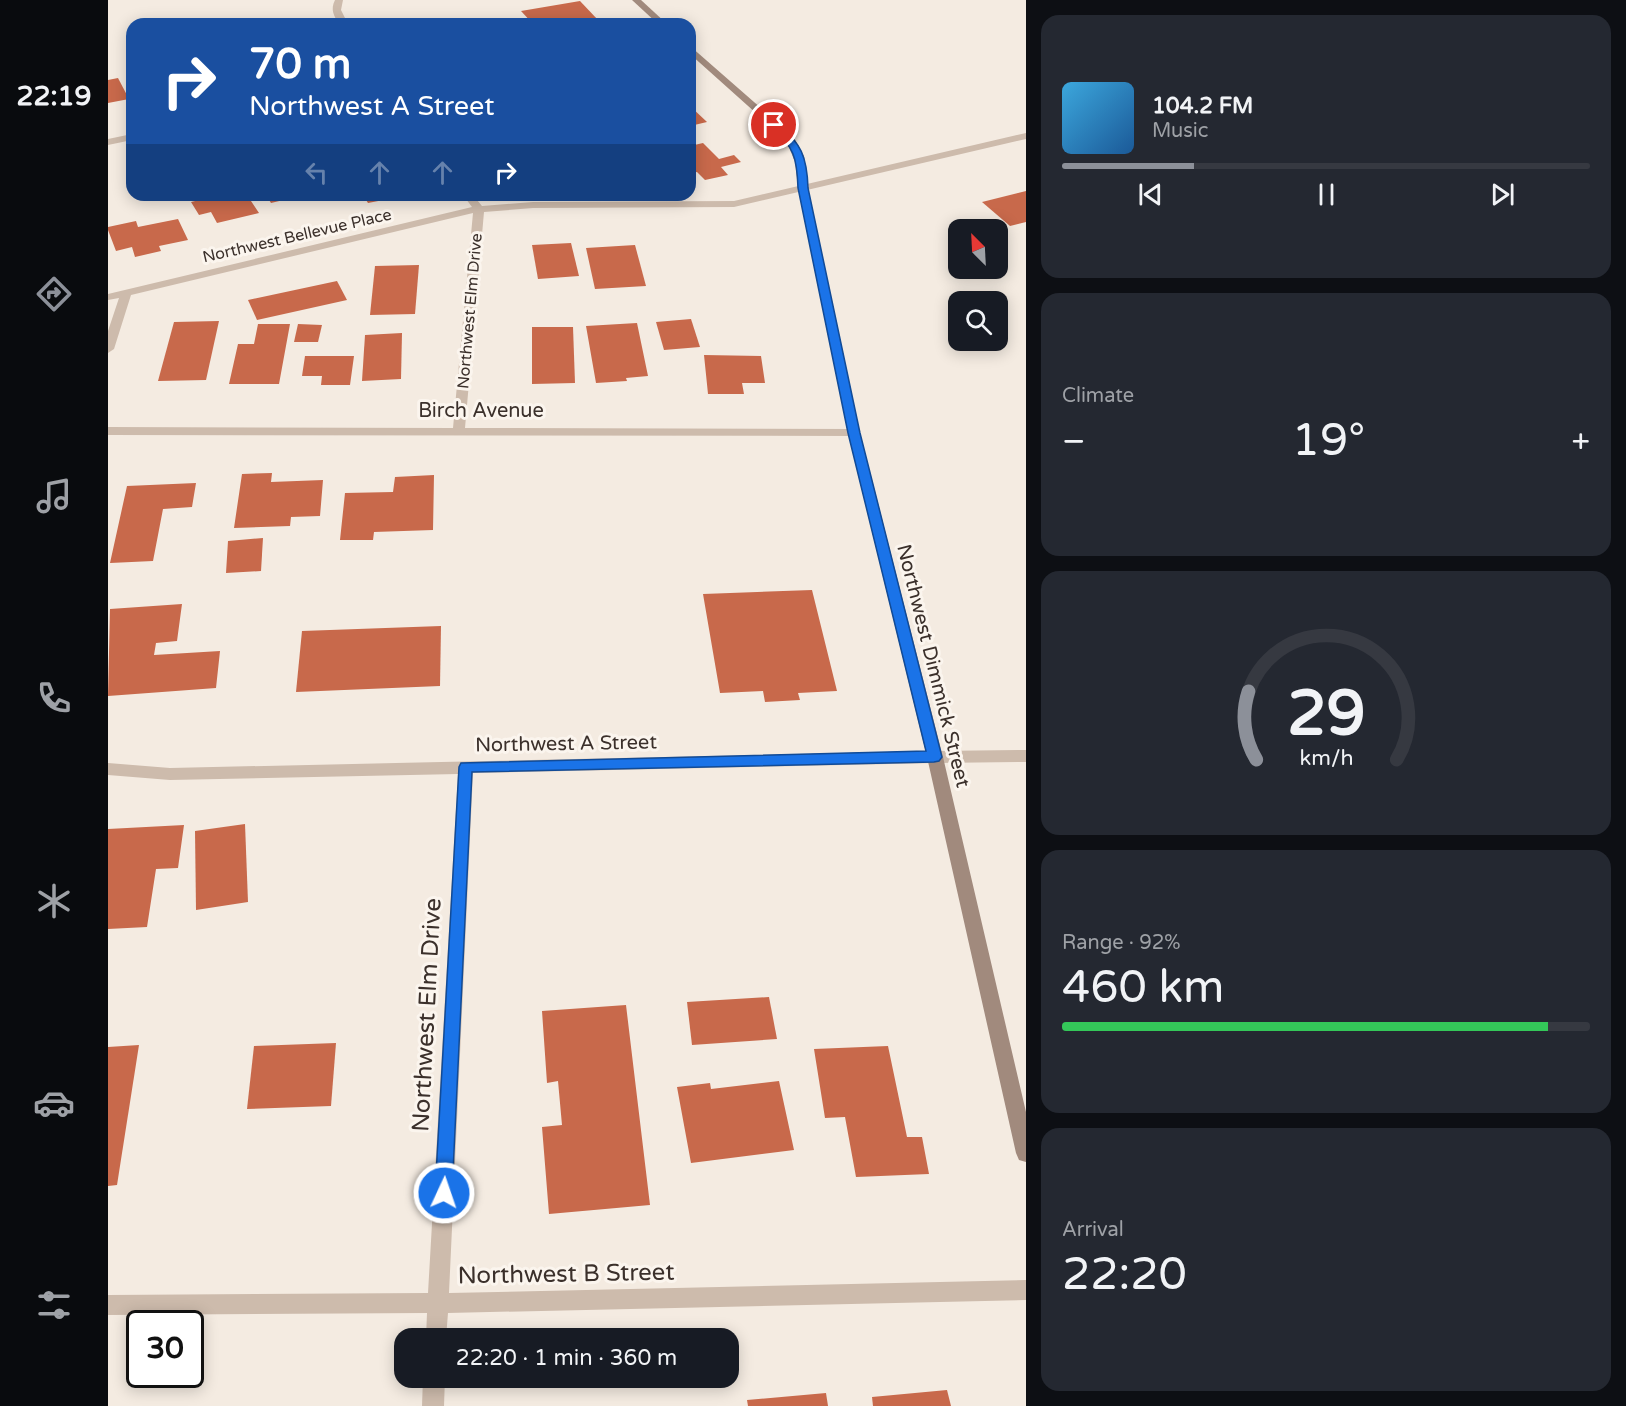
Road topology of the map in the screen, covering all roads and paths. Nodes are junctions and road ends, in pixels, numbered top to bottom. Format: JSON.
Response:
{"nodes":[{"id":1,"x":339,"y":0,"type":"edge"},
{"id":2,"x":636,"y":0,"type":"edge"},
{"id":3,"x":339,"y":18,"type":"edge"},
{"id":4,"x":656,"y":18,"type":"edge"},
{"id":5,"x":696,"y":54,"type":"edge"},
{"id":6,"x":1026,"y":136,"type":"edge"},
{"id":7,"x":126,"y":138,"type":"edge"},
{"id":8,"x":108,"y":142,"type":"edge"},
{"id":9,"x":803,"y":188,"type":"junction"},
{"id":10,"x":472,"y":201,"type":"edge"},
{"id":11,"x":478,"y":209,"type":"junction"},
{"id":12,"x":126,"y":292,"type":"junction"},
{"id":13,"x":108,"y":297,"type":"edge"},
{"id":14,"x":108,"y":350,"type":"edge"},
{"id":15,"x":459,"y":430,"type":"junction"},
{"id":16,"x":108,"y":431,"type":"edge"},
{"id":17,"x":854,"y":433,"type":"junction"},
{"id":18,"x":1026,"y":756,"type":"edge"},
{"id":19,"x":934,"y":757,"type":"junction"},
{"id":20,"x":466,"y":767,"type":"junction"},
{"id":21,"x":108,"y":769,"type":"edge"},
{"id":22,"x":1026,"y":1153,"type":"edge"},
{"id":23,"x":1026,"y":1290,"type":"edge"},
{"id":24,"x":438,"y":1303,"type":"junction"},
{"id":25,"x":108,"y":1305,"type":"edge"},
{"id":26,"x":437,"y":1328,"type":"edge"},
{"id":27,"x":434,"y":1388,"type":"edge"},
{"id":28,"x":433,"y":1406,"type":"edge"}],
"edges":[{"from":1,"to":3,"type":"street"},
{"from":2,"to":4,"type":"main road"},
{"from":5,"to":9,"type":"main road","name":"Northwest Dimmick Street"},
{"from":6,"to":9,"type":"street","name":"Northwest Bellevue Place"},
{"from":7,"to":8,"type":"street"},
{"from":9,"to":11,"type":"street","name":"Northwest Bellevue Place"},
{"from":9,"to":17,"type":"main road","name":"Northwest Dimmick Street"},
{"from":10,"to":11,"type":"street","name":"Northwest Elm Drive"},
{"from":11,"to":12,"type":"street","name":"Northwest Bellevue Place"},
{"from":11,"to":15,"type":"street","name":"Northwest Elm Drive"},
{"from":12,"to":13,"type":"street","name":"Northwest Bellevue Place"},
{"from":12,"to":14,"type":"street"},
{"from":15,"to":16,"type":"street","name":"Birch Avenue"},
{"from":15,"to":17,"type":"street","name":"Birch Avenue"},
{"from":17,"to":19,"type":"main road","name":"Northwest Dimmick Street"},
{"from":18,"to":19,"type":"street","name":"Northwest A Street"},
{"from":19,"to":20,"type":"street","name":"Northwest A Street"},
{"from":19,"to":22,"type":"main road","name":"Northwest Dimmick Street"},
{"from":20,"to":21,"type":"street","name":"Northwest A Street"},
{"from":20,"to":24,"type":"street","name":"Northwest Elm Drive"},
{"from":23,"to":24,"type":"street","name":"Northwest B Street"},
{"from":24,"to":25,"type":"street","name":"Northwest B Street"},
{"from":24,"to":26,"type":"street","name":"Northwest Elm Drive"},
{"from":27,"to":28,"type":"street"}]}
